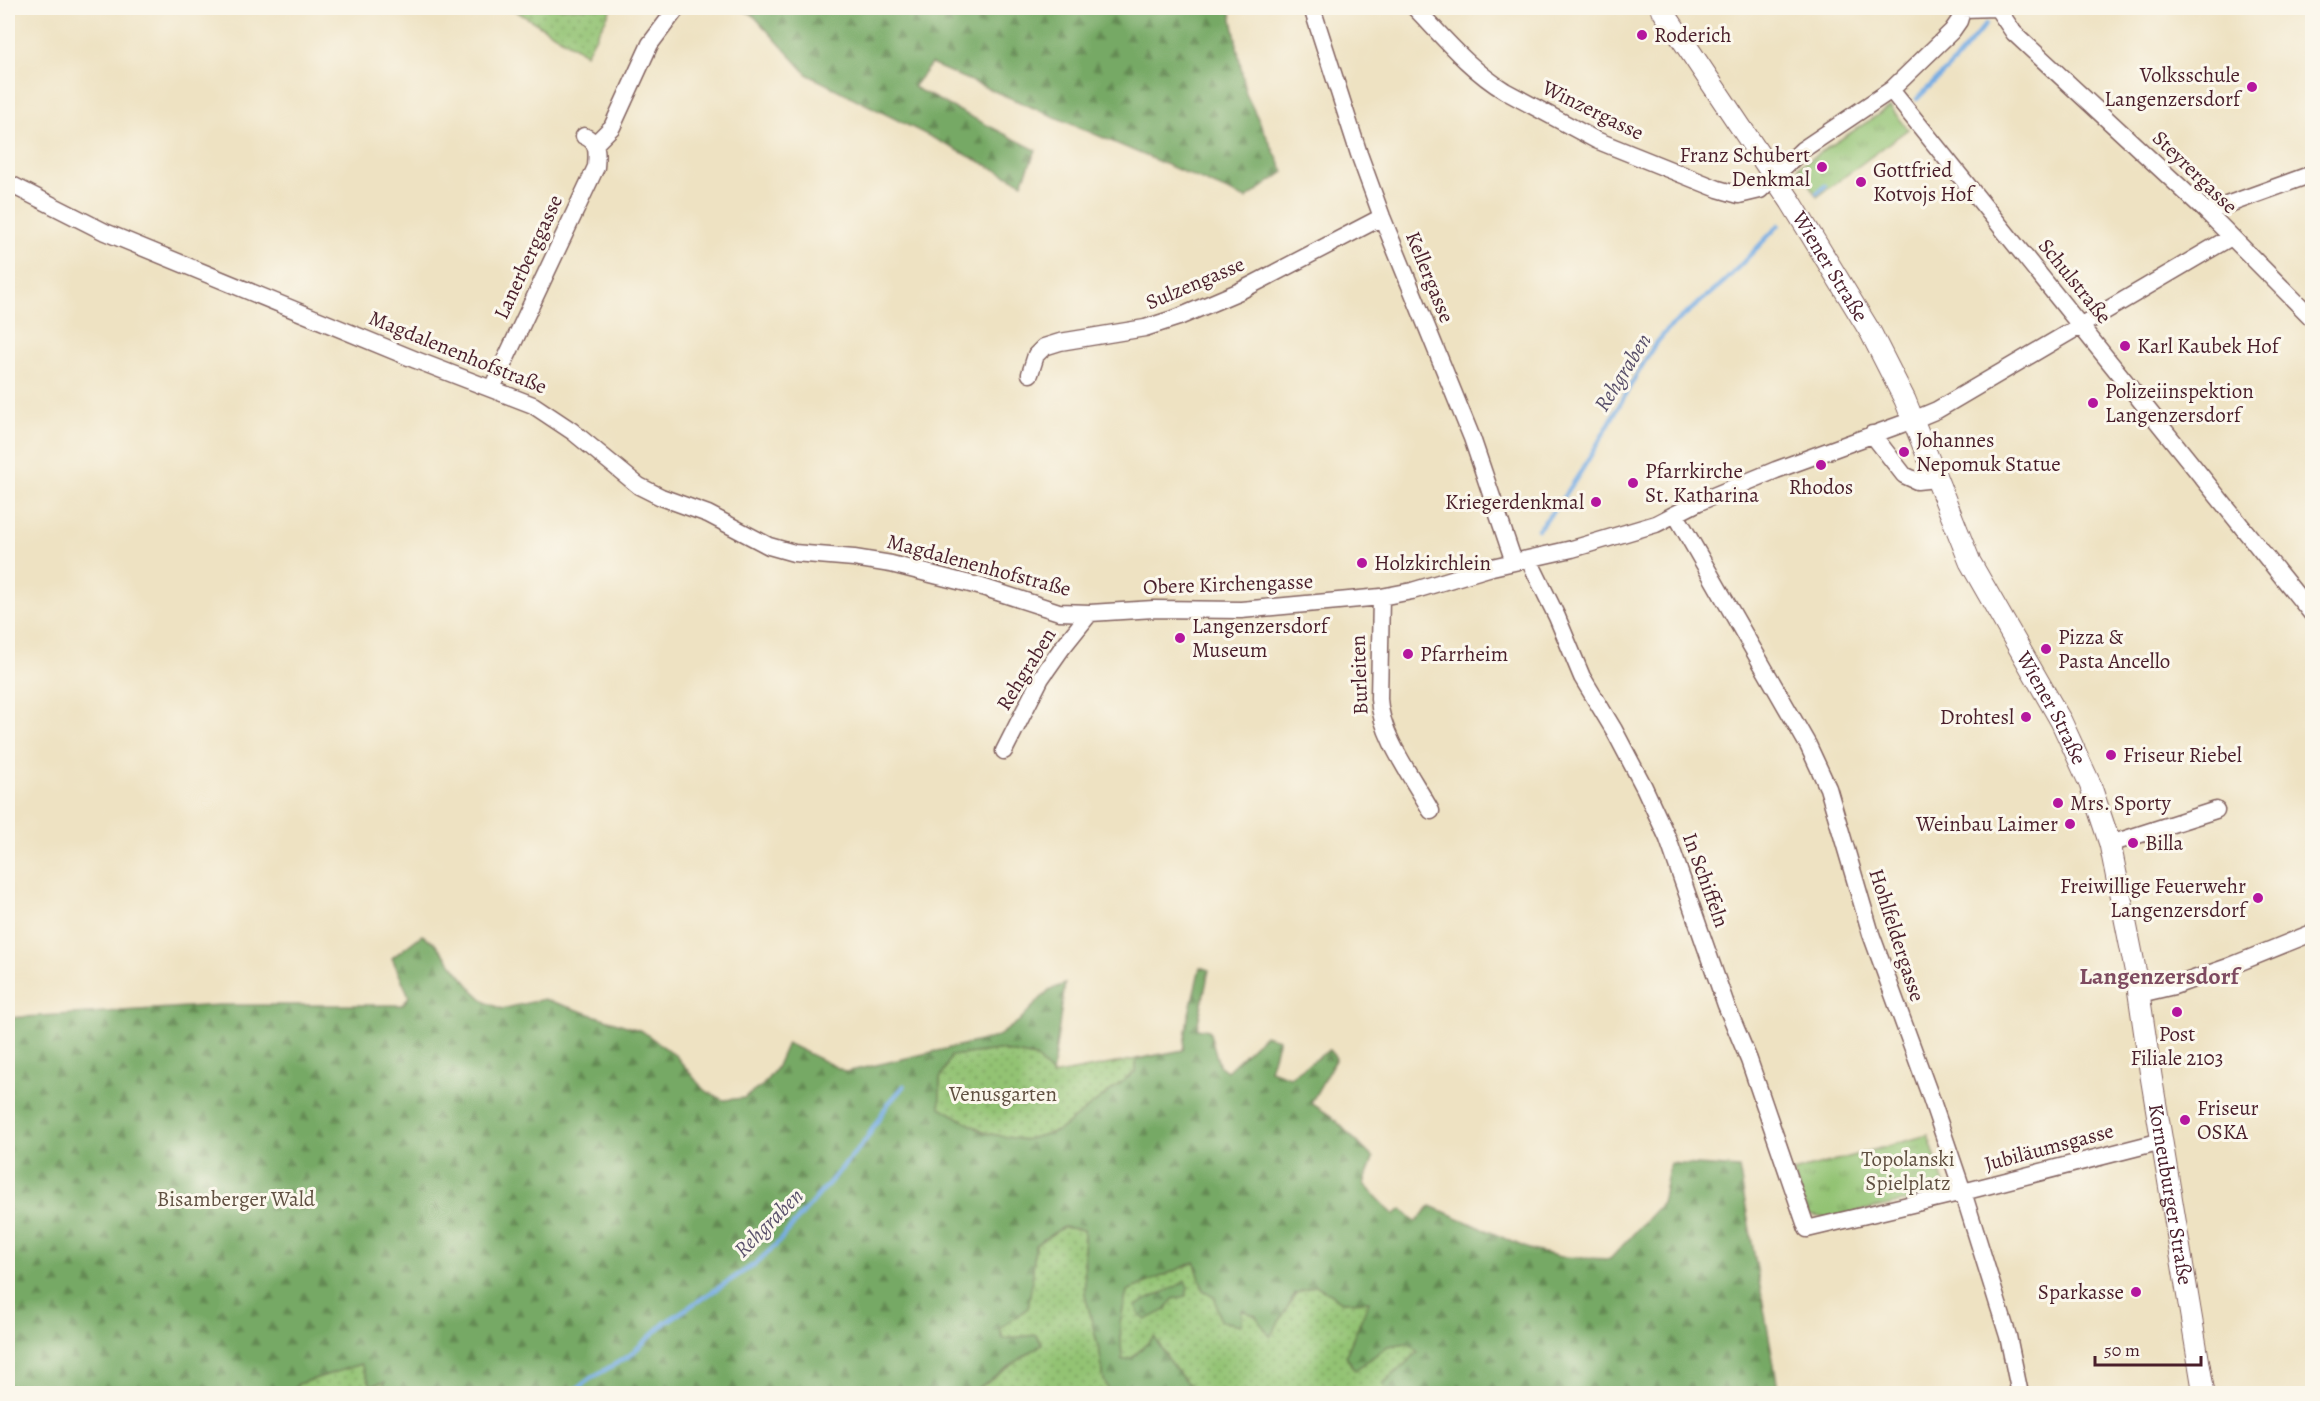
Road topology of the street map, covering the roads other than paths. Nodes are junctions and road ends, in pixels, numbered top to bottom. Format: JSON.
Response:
{"nodes":[{"id":1,"x":677,"y":8,"type":"edge"},
{"id":2,"x":1312,"y":8,"type":"edge"},
{"id":3,"x":1415,"y":8,"type":"edge"},
{"id":4,"x":1661,"y":8,"type":"edge"},
{"id":5,"x":1963,"y":8,"type":"edge"},
{"id":6,"x":1996,"y":8,"type":"edge"},
{"id":7,"x":1891,"y":90,"type":"junction"},
{"id":8,"x":2313,"y":174,"type":"edge"},
{"id":9,"x":1774,"y":176,"type":"junction"},
{"id":10,"x":8,"y":183,"type":"edge"},
{"id":11,"x":2207,"y":212,"type":"junction"},
{"id":12,"x":1382,"y":217,"type":"junction"},
{"id":13,"x":2231,"y":237,"type":"junction"},
{"id":14,"x":2313,"y":318,"type":"edge"},
{"id":15,"x":2081,"y":325,"type":"junction"},
{"id":16,"x":1030,"y":374,"type":"dead end"},
{"id":17,"x":492,"y":388,"type":"junction"},
{"id":18,"x":1914,"y":420,"type":"junction"},
{"id":19,"x":1872,"y":434,"type":"junction"},
{"id":20,"x":1936,"y":479,"type":"junction"},
{"id":21,"x":1676,"y":515,"type":"junction"},
{"id":22,"x":1521,"y":561,"type":"junction"},
{"id":23,"x":1381,"y":597,"type":"junction"},
{"id":24,"x":1090,"y":613,"type":"junction"},
{"id":25,"x":2312,"y":614,"type":"edge"},
{"id":26,"x":1004,"y":751,"type":"dead end"},
{"id":27,"x":2216,"y":810,"type":"dead end"},
{"id":28,"x":1431,"y":811,"type":"dead end"},
{"id":29,"x":2110,"y":844,"type":"junction"},
{"id":30,"x":2313,"y":933,"type":"edge"},
{"id":31,"x":2140,"y":994,"type":"junction"},
{"id":32,"x":2162,"y":1141,"type":"junction"},
{"id":33,"x":1963,"y":1192,"type":"junction"},
{"id":34,"x":1807,"y":1229,"type":"joint"},
{"id":35,"x":2020,"y":1394,"type":"edge"},
{"id":36,"x":2204,"y":1394,"type":"edge"}],
"edges":[{"from":1,"to":17,"type":"street","name":"Lanerberggasse"},
{"from":2,"to":12,"type":"street","name":"Kellergasse"},
{"from":3,"to":9,"type":"street","name":"Winzergasse"},
{"from":4,"to":9,"type":"main road","name":"Wiener Straße"},
{"from":5,"to":6,"type":"street"},
{"from":5,"to":7,"type":"street","name":"Winzergasse"},
{"from":6,"to":11,"type":"street","name":"Steyrergasse"},
{"from":7,"to":9,"type":"street","name":"Winzergasse"},
{"from":7,"to":15,"type":"street","name":"Schulstraße"},
{"from":8,"to":11,"type":"street"},
{"from":9,"to":18,"type":"main road","name":"Wiener Straße"},
{"from":10,"to":17,"type":"street","name":"Magdalenenhofstraße"},
{"from":11,"to":13,"type":"street","name":"Steyrergasse"},
{"from":12,"to":16,"type":"street","name":"Sulzengasse"},
{"from":12,"to":22,"type":"street","name":"Kellergasse"},
{"from":13,"to":14,"type":"street","name":"Steyrergasse"},
{"from":13,"to":15,"type":"street","name":"Obere Kirchengasse"},
{"from":15,"to":18,"type":"street","name":"Obere Kirchengasse"},
{"from":15,"to":25,"type":"street","name":"Schulstraße"},
{"from":17,"to":24,"type":"street","name":"Magdalenenhofstraße"},
{"from":18,"to":19,"type":"street","name":"Obere Kirchengasse"},
{"from":18,"to":20,"type":"main road","name":"Wiener Straße"},
{"from":19,"to":20,"type":"street"},
{"from":19,"to":21,"type":"street","name":"Obere Kirchengasse"},
{"from":20,"to":29,"type":"main road","name":"Wiener Straße"},
{"from":21,"to":22,"type":"street","name":"Obere Kirchengasse"},
{"from":21,"to":33,"type":"street","name":"Hohlfeldergasse"},
{"from":22,"to":23,"type":"street","name":"Obere Kirchengasse"},
{"from":22,"to":34,"type":"street","name":"In Schiffeln"},
{"from":23,"to":24,"type":"street","name":"Obere Kirchengasse"},
{"from":23,"to":28,"type":"street","name":"Burleiten"},
{"from":24,"to":26,"type":"street","name":"Rehgraben"},
{"from":27,"to":29,"type":"street"},
{"from":29,"to":31,"type":"main road","name":"Wiener Straße"},
{"from":30,"to":31,"type":"street"},
{"from":31,"to":32,"type":"main road","name":"Korneuburger Straße"},
{"from":32,"to":33,"type":"street","name":"Jubiläumsgasse"},
{"from":32,"to":36,"type":"main road","name":"Korneuburger Straße"},
{"from":33,"to":34,"type":"street","name":"Jubiläumsgasse"},
{"from":33,"to":35,"type":"street","name":"Hohlfeldergasse"}]}
